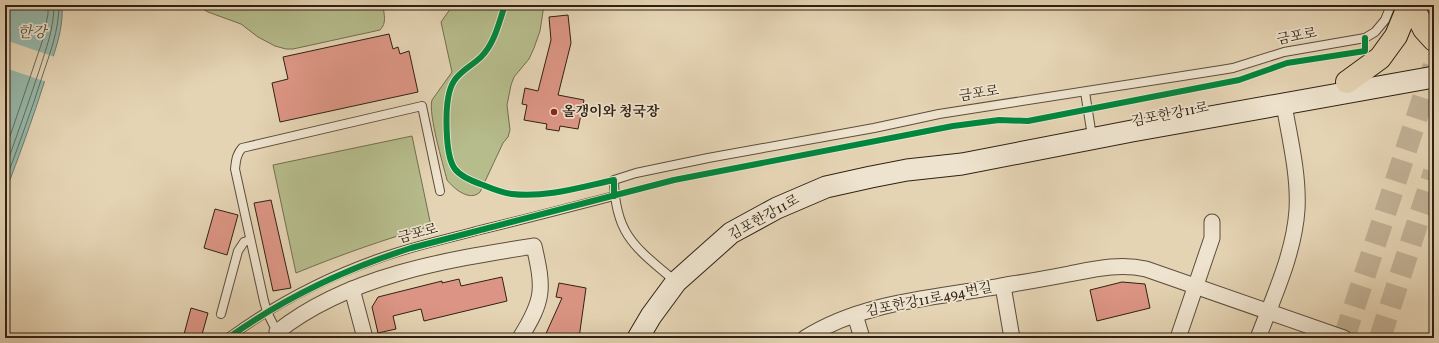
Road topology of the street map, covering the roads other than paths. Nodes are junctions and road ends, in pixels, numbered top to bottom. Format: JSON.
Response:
{"nodes":[{"id":1,"x":1391,"y":5,"type":"edge"},
{"id":2,"x":1409,"y":5,"type":"edge"},
{"id":3,"x":1412,"y":5,"type":"edge"},
{"id":4,"x":1434,"y":40,"type":"edge"},
{"id":5,"x":1434,"y":65,"type":"edge"},
{"id":6,"x":1434,"y":78,"type":"edge"},
{"id":7,"x":1347,"y":82,"type":"junction"},
{"id":8,"x":1085,"y":92,"type":"junction"},
{"id":9,"x":1284,"y":105,"type":"junction"},
{"id":10,"x":1091,"y":130,"type":"junction"},
{"id":11,"x":907,"y":170,"type":"junction"},
{"id":12,"x":440,"y":191,"type":"dead end"},
{"id":13,"x":614,"y":196,"type":"junction"},
{"id":14,"x":1212,"y":222,"type":"dead end"},
{"id":15,"x":250,"y":240,"type":"junction"},
{"id":16,"x":676,"y":282,"type":"junction"},
{"id":17,"x":1003,"y":286,"type":"junction"},
{"id":18,"x":1195,"y":287,"type":"junction"},
{"id":19,"x":352,"y":289,"type":"junction"},
{"id":20,"x":267,"y":312,"type":"junction"},
{"id":21,"x":1268,"y":312,"type":"junction"},
{"id":22,"x":222,"y":314,"type":"dead end"},
{"id":23,"x":854,"y":315,"type":"junction"},
{"id":24,"x":277,"y":335,"type":"edge"},
{"id":25,"x":228,"y":338,"type":"edge"},
{"id":26,"x":365,"y":338,"type":"edge"},
{"id":27,"x":520,"y":338,"type":"edge"},
{"id":28,"x":638,"y":338,"type":"edge"},
{"id":29,"x":806,"y":338,"type":"edge"},
{"id":30,"x":862,"y":338,"type":"edge"},
{"id":31,"x":1012,"y":338,"type":"edge"},
{"id":32,"x":1178,"y":338,"type":"edge"},
{"id":33,"x":1258,"y":338,"type":"edge"},
{"id":34,"x":1344,"y":338,"type":"edge"}],
"edges":[{"from":1,"to":8,"type":"lane","name":"금포로"},
{"from":2,"to":7,"type":"highway"},
{"from":3,"to":4,"type":"highway"},
{"from":5,"to":7,"type":"main road","name":"김포한강11로"},
{"from":6,"to":9,"type":"main road","name":"김포한강11로"},
{"from":7,"to":10,"type":"main road","name":"김포한강11로"},
{"from":8,"to":10,"type":"lane"},
{"from":8,"to":13,"type":"lane","name":"금포로"},
{"from":9,"to":11,"type":"main road","name":"김포한강11로"},
{"from":9,"to":21,"type":"street"},
{"from":10,"to":11,"type":"main road","name":"김포한강11로"},
{"from":11,"to":16,"type":"main road","name":"김포한강11로"},
{"from":12,"to":15,"type":"lane"},
{"from":13,"to":16,"type":"lane","name":"금포로"},
{"from":13,"to":20,"type":"lane","name":"금포로"},
{"from":14,"to":18,"type":"street"},
{"from":15,"to":20,"type":"lane"},
{"from":15,"to":22,"type":"lane"},
{"from":16,"to":28,"type":"main road","name":"김포한강11로"},
{"from":17,"to":18,"type":"street","name":"김포한강11로494번길"},
{"from":17,"to":23,"type":"street","name":"김포한강11로494번길"},
{"from":17,"to":31,"type":"street","name":"김포한강11로494번길"},
{"from":18,"to":21,"type":"street","name":"김포한강11로494번길"},
{"from":18,"to":32,"type":"street"},
{"from":19,"to":24,"type":"street"},
{"from":19,"to":26,"type":"street"},
{"from":19,"to":27,"type":"street"},
{"from":20,"to":24,"type":"lane"},
{"from":20,"to":25,"type":"lane","name":"금포로"},
{"from":21,"to":33,"type":"street"},
{"from":21,"to":34,"type":"street","name":"김포한강11로494번길"},
{"from":23,"to":29,"type":"street","name":"김포한강11로494번길"},
{"from":23,"to":30,"type":"street"}]}
